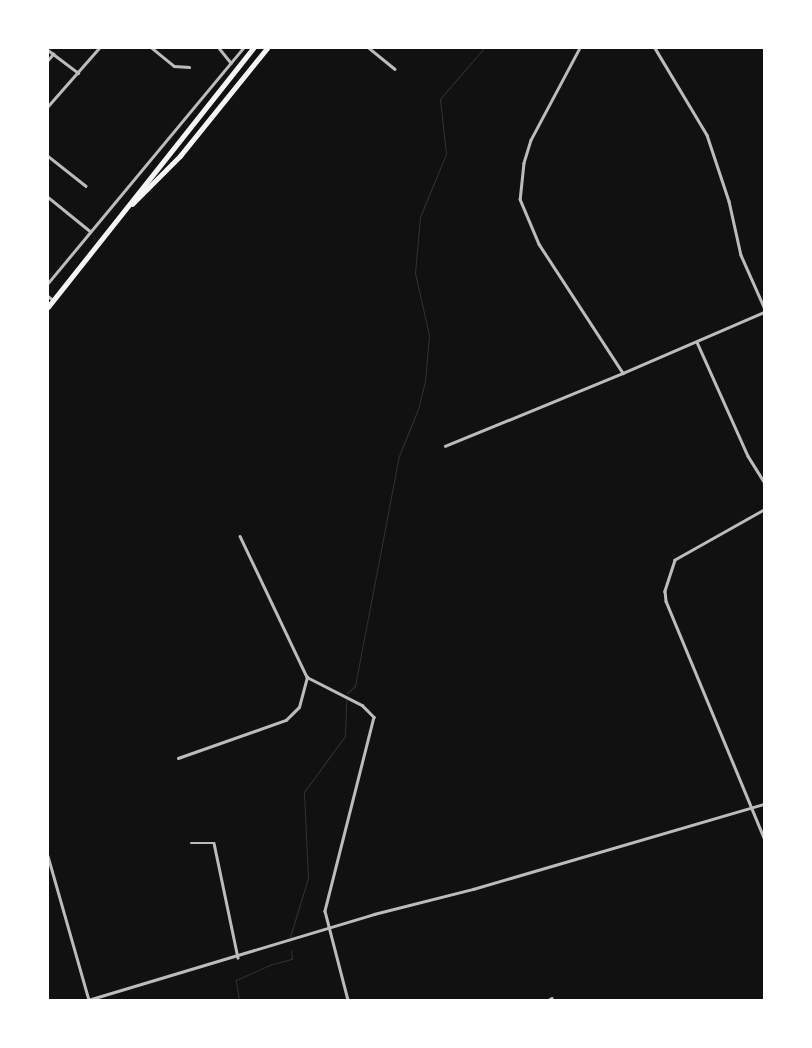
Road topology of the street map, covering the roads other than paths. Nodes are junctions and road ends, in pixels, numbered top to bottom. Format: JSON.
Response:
{"nodes":[{"id":1,"x":99,"y":48,"type":"edge"},
{"id":2,"x":152,"y":48,"type":"edge"},
{"id":3,"x":219,"y":48,"type":"edge"},
{"id":4,"x":243,"y":48,"type":"edge"},
{"id":5,"x":253,"y":48,"type":"edge"},
{"id":6,"x":267,"y":48,"type":"edge"},
{"id":7,"x":369,"y":48,"type":"edge"},
{"id":8,"x":580,"y":48,"type":"edge"},
{"id":9,"x":655,"y":48,"type":"edge"},
{"id":10,"x":48,"y":50,"type":"edge"},
{"id":11,"x":53,"y":54,"type":"junction"},
{"id":12,"x":48,"y":60,"type":"edge"},
{"id":13,"x":231,"y":63,"type":"junction"},
{"id":14,"x":189,"y":67,"type":"dead end"},
{"id":15,"x":395,"y":69,"type":"dead end"},
{"id":16,"x":78,"y":73,"type":"junction"},
{"id":17,"x":48,"y":106,"type":"edge"},
{"id":18,"x":48,"y":156,"type":"edge"},
{"id":19,"x":86,"y":186,"type":"dead end"},
{"id":20,"x":48,"y":197,"type":"edge"},
{"id":21,"x":121,"y":216,"type":"junction"},
{"id":22,"x":90,"y":231,"type":"junction"},
{"id":23,"x":48,"y":282,"type":"edge"},
{"id":24,"x":48,"y":296,"type":"edge"},
{"id":25,"x":53,"y":300,"type":"junction"},
{"id":26,"x":48,"y":307,"type":"edge"},
{"id":27,"x":764,"y":307,"type":"edge"},
{"id":28,"x":764,"y":312,"type":"edge"},
{"id":29,"x":698,"y":342,"type":"junction"},
{"id":30,"x":623,"y":373,"type":"junction"},
{"id":31,"x":445,"y":446,"type":"dead end"},
{"id":32,"x":764,"y":482,"type":"edge"},
{"id":33,"x":764,"y":510,"type":"edge"},
{"id":34,"x":240,"y":536,"type":"dead end"},
{"id":35,"x":308,"y":677,"type":"junction"},
{"id":36,"x":178,"y":758,"type":"dead end"},
{"id":37,"x":764,"y":804,"type":"edge"},
{"id":38,"x":753,"y":808,"type":"junction"},
{"id":39,"x":764,"y":838,"type":"edge"},
{"id":40,"x":191,"y":843,"type":"dead end"},
{"id":41,"x":48,"y":856,"type":"edge"},
{"id":42,"x":331,"y":929,"type":"junction"},
{"id":43,"x":238,"y":958,"type":"junction"},
{"id":44,"x":552,"y":998,"type":"dead end"},
{"id":45,"x":88,"y":1000,"type":"edge"},
{"id":46,"x":94,"y":1000,"type":"edge"},
{"id":47,"x":348,"y":1000,"type":"edge"},
{"id":48,"x":548,"y":1000,"type":"edge"}],
"edges":[{"from":1,"to":16,"type":"street"},
{"from":2,"to":14,"type":"street"},
{"from":3,"to":13,"type":"street"},
{"from":4,"to":13,"type":"street"},
{"from":5,"to":21,"type":"main road"},
{"from":6,"to":21,"type":"main road"},
{"from":7,"to":15,"type":"street"},
{"from":8,"to":30,"type":"street"},
{"from":9,"to":27,"type":"street"},
{"from":10,"to":11,"type":"street"},
{"from":11,"to":12,"type":"street"},
{"from":11,"to":16,"type":"street"},
{"from":13,"to":22,"type":"street"},
{"from":16,"to":17,"type":"street"},
{"from":18,"to":19,"type":"street"},
{"from":20,"to":22,"type":"street"},
{"from":21,"to":25,"type":"main road"},
{"from":22,"to":23,"type":"street"},
{"from":24,"to":25,"type":"street"},
{"from":25,"to":26,"type":"main road"},
{"from":28,"to":29,"type":"street"},
{"from":29,"to":30,"type":"street"},
{"from":29,"to":32,"type":"street"},
{"from":30,"to":31,"type":"street"},
{"from":33,"to":38,"type":"street"},
{"from":34,"to":35,"type":"street"},
{"from":35,"to":36,"type":"street"},
{"from":35,"to":42,"type":"street"},
{"from":37,"to":38,"type":"street"},
{"from":38,"to":39,"type":"street"},
{"from":38,"to":42,"type":"street"},
{"from":40,"to":43,"type":"street"},
{"from":41,"to":45,"type":"street"},
{"from":42,"to":43,"type":"street"},
{"from":42,"to":47,"type":"street"},
{"from":43,"to":46,"type":"street"},
{"from":44,"to":48,"type":"street"},
{"from":45,"to":46,"type":"street"}]}
